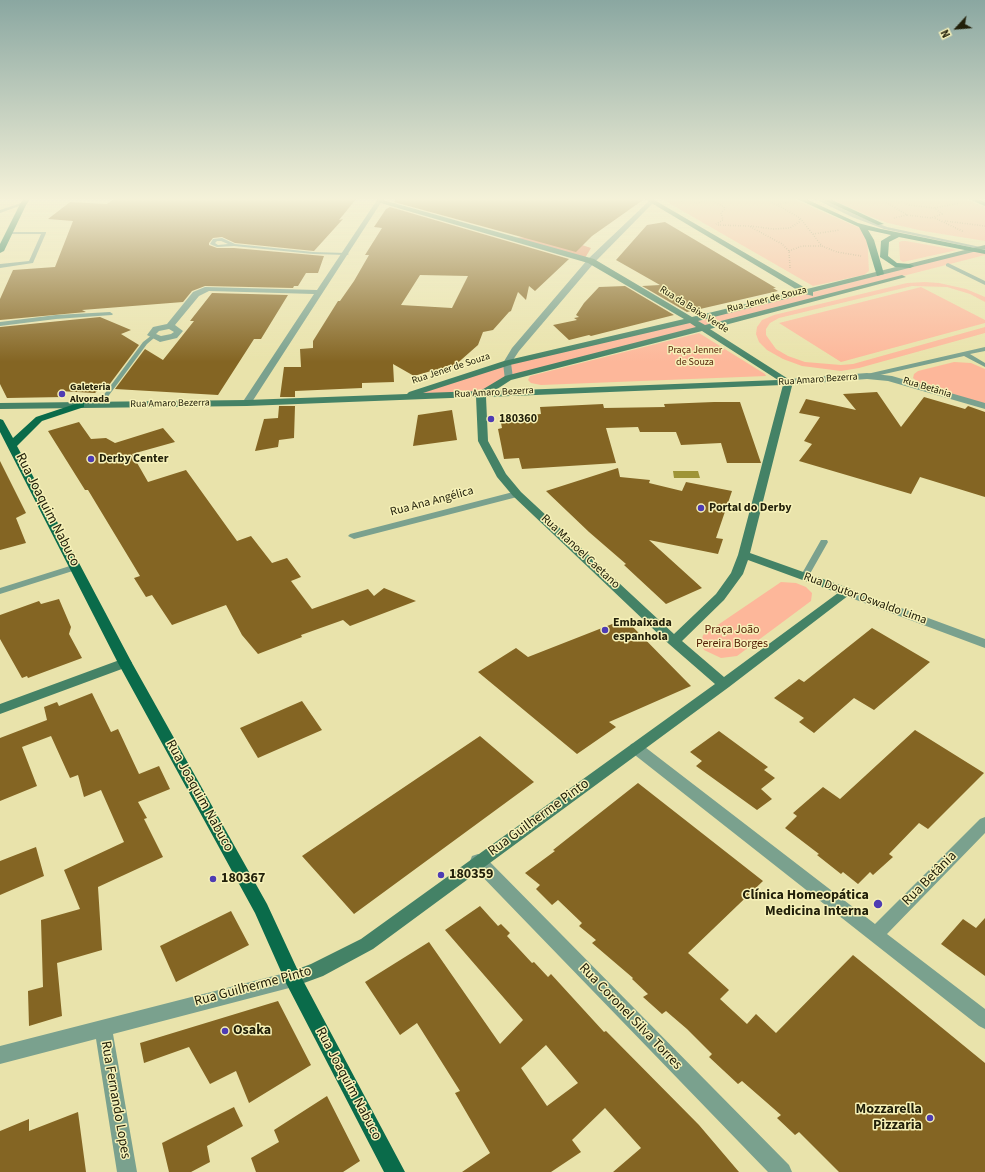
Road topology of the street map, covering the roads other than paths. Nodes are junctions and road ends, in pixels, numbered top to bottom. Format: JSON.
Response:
{"nodes":[{"id":1,"x":35,"y":253,"type":"edge"},
{"id":2,"x":310,"y":253,"type":"edge"},
{"id":3,"x":562,"y":253,"type":"edge"},
{"id":4,"x":599,"y":253,"type":"edge"},
{"id":5,"x":739,"y":253,"type":"edge"},
{"id":6,"x":874,"y":253,"type":"edge"},
{"id":7,"x":884,"y":253,"type":"edge"},
{"id":8,"x":962,"y":253,"type":"edge"},
{"id":9,"x":978,"y":253,"type":"edge"},
{"id":10,"x":347,"y":254,"type":"joint"},
{"id":11,"x":591,"y":261,"type":"junction"},
{"id":12,"x":948,"y":265,"type":"junction"},
{"id":13,"x":0,"y":266,"type":"edge"},
{"id":14,"x":910,"y":266,"type":"junction"},
{"id":15,"x":932,"y":269,"type":"dead end"},
{"id":16,"x":917,"y":273,"type":"dead end"},
{"id":17,"x":880,"y":274,"type":"junction"},
{"id":18,"x":985,"y":283,"type":"edge"},
{"id":19,"x":321,"y":292,"type":"junction"},
{"id":20,"x":806,"y":292,"type":"junction"},
{"id":21,"x":818,"y":299,"type":"junction"},
{"id":22,"x":110,"y":314,"type":"dead end"},
{"id":23,"x":691,"y":320,"type":"junction"},
{"id":24,"x":0,"y":324,"type":"edge"},
{"id":25,"x":703,"y":328,"type":"junction"},
{"id":26,"x":152,"y":337,"type":"joint"},
{"id":27,"x":985,"y":349,"type":"edge"},
{"id":28,"x":965,"y":354,"type":"junction"},
{"id":29,"x":507,"y":363,"type":"junction"},
{"id":30,"x":985,"y":365,"type":"edge"},
{"id":31,"x":867,"y":376,"type":"junction"},
{"id":32,"x":508,"y":378,"type":"junction"},
{"id":33,"x":788,"y":382,"type":"junction"},
{"id":34,"x":481,"y":394,"type":"junction"},
{"id":35,"x":402,"y":397,"type":"junction"},
{"id":36,"x":247,"y":403,"type":"junction"},
{"id":37,"x":81,"y":405,"type":"junction"},
{"id":38,"x":99,"y":405,"type":"junction"},
{"id":39,"x":0,"y":406,"type":"edge"},
{"id":40,"x":985,"y":406,"type":"edge"},
{"id":41,"x":0,"y":422,"type":"edge"},
{"id":42,"x":13,"y":445,"type":"junction"},
{"id":43,"x":517,"y":494,"type":"junction"},
{"id":44,"x":354,"y":536,"type":"dead end"},
{"id":45,"x":824,"y":542,"type":"dead end"},
{"id":46,"x":744,"y":555,"type":"junction"},
{"id":47,"x":76,"y":567,"type":"junction"},
{"id":48,"x":804,"y":577,"type":"junction"},
{"id":49,"x":0,"y":591,"type":"edge"},
{"id":50,"x":846,"y":592,"type":"junction"},
{"id":51,"x":674,"y":641,"type":"junction"},
{"id":52,"x":985,"y":644,"type":"edge"},
{"id":53,"x":126,"y":663,"type":"junction"},
{"id":54,"x":724,"y":684,"type":"junction"},
{"id":55,"x":0,"y":708,"type":"edge"},
{"id":56,"x":636,"y":748,"type":"junction"},
{"id":57,"x":985,"y":823,"type":"edge"},
{"id":58,"x":478,"y":861,"type":"junction"},
{"id":59,"x":876,"y":934,"type":"junction"},
{"id":60,"x":293,"y":978,"type":"junction"},
{"id":61,"x":985,"y":1020,"type":"edge"},
{"id":62,"x":103,"y":1029,"type":"junction"},
{"id":63,"x":0,"y":1055,"type":"edge"},
{"id":64,"x":127,"y":1172,"type":"edge"},
{"id":65,"x":396,"y":1172,"type":"edge"},
{"id":66,"x":782,"y":1172,"type":"edge"}],
"edges":[{"from":1,"to":13,"type":"lane"},
{"from":2,"to":10,"type":"lane"},
{"from":3,"to":11,"type":"street","name":"Rua da Baixa Verde"},
{"from":4,"to":11,"type":"street"},
{"from":5,"to":20,"type":"street"},
{"from":6,"to":17,"type":"main road"},
{"from":7,"to":14,"type":"main road"},
{"from":8,"to":14,"type":"street","name":"Rua Jener de Souza"},
{"from":9,"to":12,"type":"street"},
{"from":10,"to":19,"type":"street"},
{"from":11,"to":23,"type":"street","name":"Rua da Baixa Verde"},
{"from":11,"to":29,"type":"street"},
{"from":12,"to":15,"type":"street"},
{"from":12,"to":18,"type":"lane"},
{"from":14,"to":17,"type":"street","name":"Rua Jener de Souza"},
{"from":16,"to":21,"type":"street","name":"Rua Jener de Souza"},
{"from":17,"to":20,"type":"street","name":"Rua Jener de Souza"},
{"from":19,"to":26,"type":"street"},
{"from":19,"to":36,"type":"street"},
{"from":20,"to":21,"type":"street"},
{"from":20,"to":23,"type":"street","name":"Rua Jener de Souza"},
{"from":21,"to":25,"type":"street","name":"Rua Jener de Souza"},
{"from":22,"to":24,"type":"lane"},
{"from":23,"to":25,"type":"street","name":"Rua da Baixa Verde"},
{"from":23,"to":29,"type":"street","name":"Rua Jener de Souza"},
{"from":25,"to":32,"type":"street","name":"Rua Jener de Souza"},
{"from":25,"to":33,"type":"street","name":"Rua da Baixa Verde"},
{"from":26,"to":38,"type":"lane"},
{"from":27,"to":28,"type":"lane","name":"Rua Amaro Bezerra"},
{"from":28,"to":30,"type":"lane"},
{"from":28,"to":31,"type":"lane","name":"Rua Amaro Bezerra"},
{"from":29,"to":32,"type":"street","name":"Rua Jener de Souza"},
{"from":29,"to":35,"type":"street","name":"Rua Jener de Souza"},
{"from":31,"to":33,"type":"street","name":"Rua Amaro Bezerra"},
{"from":31,"to":40,"type":"street","name":"Rua Betânia"},
{"from":32,"to":34,"type":"street","name":"Rua Jener de Souza"},
{"from":33,"to":34,"type":"street","name":"Rua Amaro Bezerra"},
{"from":33,"to":46,"type":"street"},
{"from":34,"to":35,"type":"street","name":"Rua Amaro Bezerra"},
{"from":34,"to":43,"type":"street","name":"Rua Manoel Caetano"},
{"from":35,"to":36,"type":"street","name":"Rua Amaro Bezerra"},
{"from":36,"to":38,"type":"street","name":"Rua Amaro Bezerra"},
{"from":37,"to":38,"type":"street","name":"Rua Amaro Bezerra"},
{"from":37,"to":39,"type":"street","name":"Rua Amaro Bezerra"},
{"from":37,"to":42,"type":"main road"},
{"from":41,"to":42,"type":"main road","name":"Rua Joaquim Nabuco"},
{"from":42,"to":47,"type":"main road","name":"Rua Joaquim Nabuco"},
{"from":43,"to":44,"type":"street","name":"Rua Ana Angélica"},
{"from":43,"to":51,"type":"street","name":"Rua Manoel Caetano"},
{"from":45,"to":48,"type":"lane"},
{"from":46,"to":48,"type":"street","name":"Rua Doutor Oswaldo Lima"},
{"from":46,"to":51,"type":"street"},
{"from":47,"to":49,"type":"lane"},
{"from":47,"to":53,"type":"main road","name":"Rua Joaquim Nabuco"},
{"from":48,"to":50,"type":"street","name":"Rua Doutor Oswaldo Lima"},
{"from":50,"to":52,"type":"street","name":"Rua Doutor Oswaldo Lima"},
{"from":50,"to":54,"type":"street","name":"Rua Guilherme Pinto"},
{"from":51,"to":54,"type":"street","name":"Rua Manoel Caetano"},
{"from":53,"to":55,"type":"street"},
{"from":53,"to":60,"type":"main road","name":"Rua Joaquim Nabuco"},
{"from":54,"to":56,"type":"street","name":"Rua Guilherme Pinto"},
{"from":56,"to":58,"type":"street","name":"Rua Guilherme Pinto"},
{"from":56,"to":59,"type":"street"},
{"from":57,"to":59,"type":"street","name":"Rua Betânia"},
{"from":58,"to":60,"type":"street","name":"Rua Guilherme Pinto"},
{"from":58,"to":66,"type":"street","name":"Rua Coronel Silva Torres"},
{"from":59,"to":61,"type":"street"},
{"from":60,"to":62,"type":"street","name":"Rua Guilherme Pinto"},
{"from":60,"to":65,"type":"main road","name":"Rua Joaquim Nabuco"},
{"from":62,"to":63,"type":"street","name":"Rua Guilherme Pinto"},
{"from":62,"to":64,"type":"street","name":"Rua Fernando Lopes"}]}
